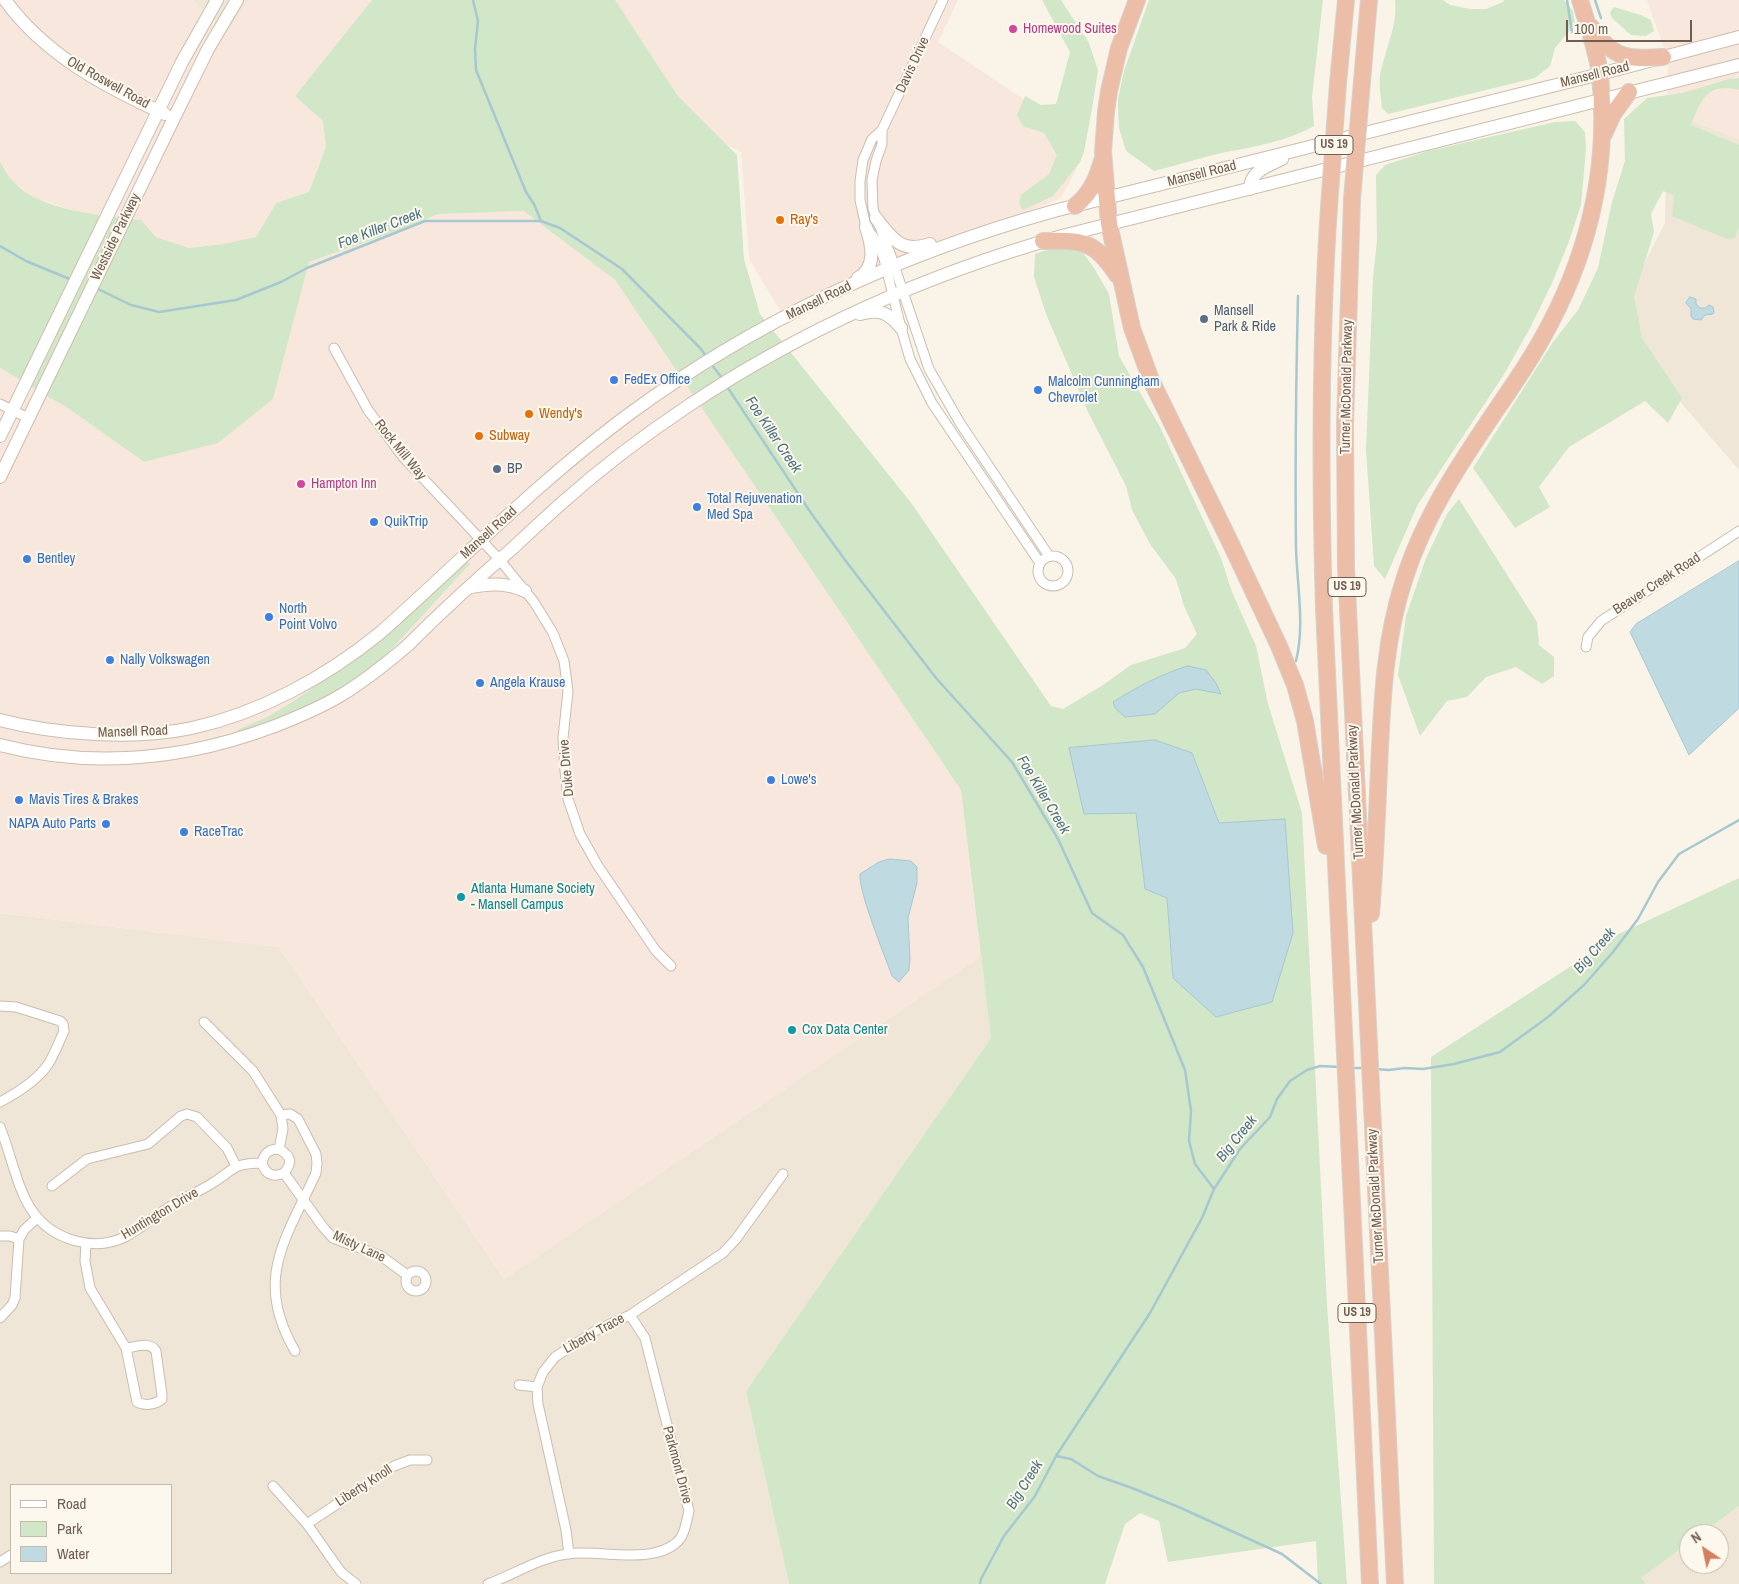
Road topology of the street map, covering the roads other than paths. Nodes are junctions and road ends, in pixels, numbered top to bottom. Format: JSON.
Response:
{"nodes":[{"id":1,"x":5,"y":0,"type":"edge"},
{"id":2,"x":217,"y":0,"type":"edge"},
{"id":3,"x":237,"y":0,"type":"edge"},
{"id":4,"x":943,"y":0,"type":"edge"},
{"id":5,"x":1138,"y":0,"type":"edge"},
{"id":6,"x":1346,"y":0,"type":"edge"},
{"id":7,"x":1369,"y":0,"type":"edge"},
{"id":8,"x":1580,"y":0,"type":"edge"},
{"id":9,"x":1586,"y":19,"type":"junction"},
{"id":10,"x":1739,"y":37,"type":"edge"},
{"id":11,"x":1663,"y":57,"type":"junction"},
{"id":12,"x":1739,"y":65,"type":"edge"},
{"id":13,"x":1722,"y":69,"type":"junction"},
{"id":14,"x":1739,"y":72,"type":"edge"},
{"id":15,"x":1600,"y":74,"type":"junction"},
{"id":16,"x":171,"y":86,"type":"junction"},
{"id":17,"x":1629,"y":92,"type":"junction"},
{"id":18,"x":1601,"y":100,"type":"junction"},
{"id":19,"x":136,"y":101,"type":"junction"},
{"id":20,"x":159,"y":111,"type":"junction"},
{"id":21,"x":174,"y":118,"type":"junction"},
{"id":22,"x":882,"y":130,"type":"junction"},
{"id":23,"x":148,"y":133,"type":"junction"},
{"id":24,"x":1603,"y":138,"type":"junction"},
{"id":25,"x":1304,"y":148,"type":"junction"},
{"id":26,"x":1103,"y":152,"type":"junction"},
{"id":27,"x":872,"y":180,"type":"junction"},
{"id":28,"x":860,"y":181,"type":"junction"},
{"id":29,"x":1250,"y":189,"type":"junction"},
{"id":30,"x":1106,"y":198,"type":"junction"},
{"id":31,"x":1075,"y":206,"type":"junction"},
{"id":32,"x":871,"y":222,"type":"junction"},
{"id":33,"x":1109,"y":224,"type":"junction"},
{"id":34,"x":981,"y":233,"type":"junction"},
{"id":35,"x":1043,"y":241,"type":"junction"},
{"id":36,"x":890,"y":267,"type":"junction"},
{"id":37,"x":1123,"y":285,"type":"junction"},
{"id":38,"x":897,"y":293,"type":"junction"},
{"id":39,"x":830,"y":294,"type":"junction"},
{"id":40,"x":840,"y":318,"type":"junction"},
{"id":41,"x":901,"y":328,"type":"junction"},
{"id":42,"x":334,"y":348,"type":"dead end"},
{"id":43,"x":0,"y":404,"type":"edge"},
{"id":44,"x":12,"y":411,"type":"junction"},
{"id":45,"x":28,"y":418,"type":"junction"},
{"id":46,"x":0,"y":436,"type":"edge"},
{"id":47,"x":0,"y":477,"type":"edge"},
{"id":48,"x":1739,"y":531,"type":"edge"},
{"id":49,"x":482,"y":540,"type":"junction"},
{"id":50,"x":1050,"y":556,"type":"junction"},
{"id":51,"x":500,"y":560,"type":"junction"},
{"id":52,"x":1040,"y":563,"type":"junction"},
{"id":53,"x":469,"y":588,"type":"junction"},
{"id":54,"x":525,"y":591,"type":"junction"},
{"id":55,"x":1586,"y":647,"type":"dead end"},
{"id":56,"x":0,"y":720,"type":"edge"},
{"id":57,"x":0,"y":745,"type":"edge"},
{"id":58,"x":1338,"y":915,"type":"junction"},
{"id":59,"x":671,"y":966,"type":"dead end"},
{"id":60,"x":1365,"y":974,"type":"junction"},
{"id":61,"x":0,"y":1006,"type":"edge"},
{"id":62,"x":204,"y":1022,"type":"dead end"},
{"id":63,"x":0,"y":1102,"type":"edge"},
{"id":64,"x":281,"y":1115,"type":"junction"},
{"id":65,"x":0,"y":1127,"type":"edge"},
{"id":66,"x":3,"y":1144,"type":"edge"},
{"id":67,"x":279,"y":1148,"type":"junction"},
{"id":68,"x":262,"y":1162,"type":"junction"},
{"id":69,"x":236,"y":1166,"type":"junction"},
{"id":70,"x":284,"y":1173,"type":"junction"},
{"id":71,"x":783,"y":1174,"type":"dead end"},
{"id":72,"x":52,"y":1186,"type":"dead end"},
{"id":73,"x":304,"y":1200,"type":"junction"},
{"id":74,"x":37,"y":1218,"type":"junction"},
{"id":75,"x":0,"y":1236,"type":"edge"},
{"id":76,"x":19,"y":1239,"type":"junction"},
{"id":77,"x":86,"y":1243,"type":"junction"},
{"id":78,"x":407,"y":1275,"type":"dead end"},
{"id":79,"x":630,"y":1315,"type":"junction"},
{"id":80,"x":0,"y":1318,"type":"edge"},
{"id":81,"x":126,"y":1348,"type":"junction"},
{"id":82,"x":295,"y":1351,"type":"dead end"},
{"id":83,"x":519,"y":1386,"type":"dead end"},
{"id":84,"x":537,"y":1387,"type":"junction"},
{"id":85,"x":427,"y":1460,"type":"dead end"},
{"id":86,"x":273,"y":1486,"type":"dead end"},
{"id":87,"x":307,"y":1524,"type":"junction"},
{"id":88,"x":568,"y":1554,"type":"junction"},
{"id":89,"x":356,"y":1584,"type":"edge"},
{"id":90,"x":488,"y":1584,"type":"edge"},
{"id":91,"x":1370,"y":1584,"type":"edge"},
{"id":92,"x":1395,"y":1584,"type":"edge"}],
"edges":[{"from":1,"to":19,"type":"main road","name":"Old Roswell Road"},
{"from":2,"to":16,"type":"main road","name":"Westside Parkway"},
{"from":3,"to":21,"type":"main road","name":"Westside Parkway"},
{"from":4,"to":22,"type":"street","name":"Davis Drive"},
{"from":5,"to":26,"type":"highway"},
{"from":6,"to":58,"type":"highway","name":"Turner McDonald Parkway","number":"US 19","bridge":true},
{"from":7,"to":60,"type":"highway","name":"Turner McDonald Parkway","number":"US 19","bridge":true},
{"from":8,"to":9,"type":"highway"},
{"from":9,"to":11,"type":"highway"},
{"from":9,"to":15,"type":"highway"},
{"from":10,"to":11,"type":"main road","name":"Mansell Road"},
{"from":11,"to":15,"type":"main road","name":"Mansell Road"},
{"from":12,"to":13,"type":"main road","name":"Mansell Road"},
{"from":13,"to":14,"type":"main road"},
{"from":13,"to":17,"type":"main road","name":"Mansell Road"},
{"from":15,"to":18,"type":"highway"},
{"from":15,"to":25,"type":"main road","name":"Mansell Road"},
{"from":16,"to":19,"type":"main road"},
{"from":16,"to":20,"type":"main road","name":"Westside Parkway"},
{"from":17,"to":18,"type":"main road","name":"Mansell Road"},
{"from":17,"to":24,"type":"highway"},
{"from":18,"to":24,"type":"highway"},
{"from":18,"to":29,"type":"main road","name":"Mansell Road"},
{"from":19,"to":20,"type":"main road","name":"Old Roswell Road"},
{"from":19,"to":23,"type":"main road"},
{"from":20,"to":21,"type":"main road","name":"Old Roswell Road"},
{"from":20,"to":23,"type":"main road","name":"Westside Parkway"},
{"from":21,"to":45,"type":"main road","name":"Westside Parkway"},
{"from":22,"to":27,"type":"street","name":"Davis Drive"},
{"from":22,"to":28,"type":"street","name":"Davis Drive"},
{"from":23,"to":44,"type":"main road","name":"Westside Parkway"},
{"from":24,"to":60,"type":"highway"},
{"from":25,"to":29,"type":"main road"},
{"from":25,"to":30,"type":"main road","name":"Mansell Road"},
{"from":26,"to":30,"type":"highway"},
{"from":26,"to":31,"type":"highway"},
{"from":27,"to":28,"type":"street"},
{"from":27,"to":32,"type":"street","name":"Davis Drive"},
{"from":28,"to":32,"type":"street","name":"Davis Drive"},
{"from":29,"to":33,"type":"main road","name":"Mansell Road"},
{"from":30,"to":31,"type":"main road","name":"Mansell Road"},
{"from":30,"to":33,"type":"highway"},
{"from":31,"to":34,"type":"main road","name":"Mansell Road"},
{"from":32,"to":34,"type":"main road"},
{"from":32,"to":36,"type":"street","name":"Davis Drive"},
{"from":32,"to":39,"type":"main road"},
{"from":33,"to":35,"type":"main road","name":"Mansell Road"},
{"from":33,"to":37,"type":"highway"},
{"from":34,"to":36,"type":"main road","name":"Mansell Road"},
{"from":35,"to":37,"type":"highway"},
{"from":35,"to":38,"type":"main road","name":"Mansell Road"},
{"from":36,"to":38,"type":"street","name":"Davis Drive"},
{"from":36,"to":39,"type":"main road","name":"Mansell Road"},
{"from":37,"to":58,"type":"highway"},
{"from":38,"to":40,"type":"main road","name":"Mansell Road"},
{"from":38,"to":41,"type":"street"},
{"from":38,"to":50,"type":"street"},
{"from":39,"to":49,"type":"main road","name":"Mansell Road"},
{"from":40,"to":41,"type":"main road"},
{"from":40,"to":51,"type":"main road","name":"Mansell Road"},
{"from":41,"to":52,"type":"street"},
{"from":42,"to":49,"type":"street","name":"Rock Mill Way"},
{"from":43,"to":44,"type":"street"},
{"from":44,"to":45,"type":"street"},
{"from":44,"to":46,"type":"main road","name":"Westside Parkway"},
{"from":45,"to":47,"type":"main road","name":"Westside Parkway"},
{"from":48,"to":55,"type":"street","name":"Beaver Creek Road"},
{"from":49,"to":51,"type":"street","name":"Rock Mill Way"},
{"from":49,"to":56,"type":"main road","name":"Mansell Road"},
{"from":50,"to":52,"type":"street"},
{"from":50,"to":52,"type":"street"},
{"from":51,"to":53,"type":"main road","name":"Mansell Road"},
{"from":51,"to":54,"type":"street","name":"Duke Drive"},
{"from":53,"to":54,"type":"main road"},
{"from":53,"to":57,"type":"main road","name":"Mansell Road"},
{"from":54,"to":59,"type":"street","name":"Duke Drive"},
{"from":58,"to":91,"type":"highway","name":"Turner McDonald Parkway","number":"US 19"},
{"from":60,"to":92,"type":"highway","name":"Turner McDonald Parkway","number":"US 19"},
{"from":61,"to":63,"type":"street"},
{"from":62,"to":64,"type":"street"},
{"from":64,"to":67,"type":"street"},
{"from":64,"to":73,"type":"street"},
{"from":65,"to":66,"type":"street","name":"Huntington Drive"},
{"from":66,"to":74,"type":"street","name":"Huntington Drive"},
{"from":67,"to":68,"type":"street"},
{"from":67,"to":70,"type":"street"},
{"from":68,"to":69,"type":"street","name":"Huntington Drive"},
{"from":68,"to":70,"type":"street"},
{"from":69,"to":72,"type":"street"},
{"from":69,"to":77,"type":"street","name":"Huntington Drive"},
{"from":70,"to":73,"type":"street","name":"Misty Lane"},
{"from":71,"to":79,"type":"street","name":"Liberty Trace"},
{"from":73,"to":78,"type":"street","name":"Misty Lane"},
{"from":73,"to":82,"type":"street"},
{"from":74,"to":76,"type":"street"},
{"from":74,"to":77,"type":"street","name":"Huntington Drive"},
{"from":75,"to":76,"type":"street"},
{"from":76,"to":80,"type":"street"},
{"from":77,"to":81,"type":"street"},
{"from":79,"to":84,"type":"street","name":"Liberty Trace"},
{"from":79,"to":88,"type":"street","name":"Parkmont Drive"},
{"from":81,"to":81,"type":"street"},
{"from":83,"to":84,"type":"street"},
{"from":84,"to":88,"type":"street"},
{"from":85,"to":87,"type":"street","name":"Liberty Knoll"},
{"from":86,"to":87,"type":"street"},
{"from":87,"to":89,"type":"street"},
{"from":88,"to":90,"type":"street","name":"Parkmont Drive"}]}
